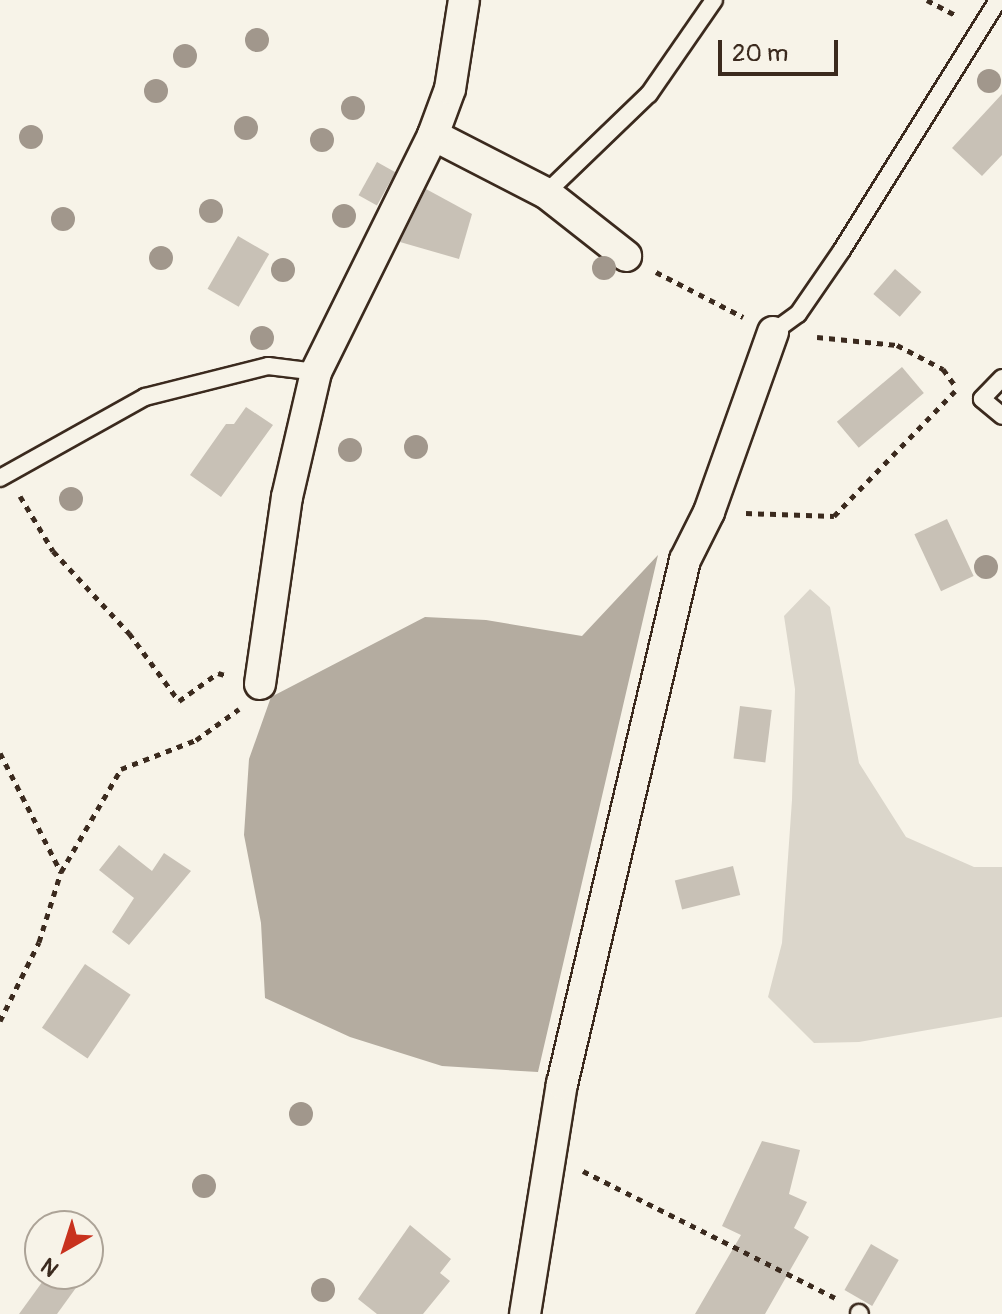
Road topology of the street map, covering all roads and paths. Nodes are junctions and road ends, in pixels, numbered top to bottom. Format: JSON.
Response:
{"nodes":[{"id":1,"x":464,"y":0,"type":"edge"},
{"id":2,"x":714,"y":0,"type":"edge"},
{"id":3,"x":998,"y":0,"type":"edge"},
{"id":4,"x":433,"y":135,"type":"junction"},
{"id":5,"x":546,"y":193,"type":"junction"},
{"id":6,"x":626,"y":256,"type":"joint"},
{"id":7,"x":773,"y":332,"type":"junction"},
{"id":8,"x":316,"y":372,"type":"junction"},
{"id":9,"x":1002,"y":378,"type":"edge"},
{"id":10,"x":957,"y":389,"type":"junction"},
{"id":11,"x":982,"y":399,"type":"junction"},
{"id":12,"x":1002,"y":416,"type":"edge"},
{"id":13,"x":4,"y":476,"type":"edge"},
{"id":14,"x":709,"y":512,"type":"junction"},
{"id":15,"x":260,"y":684,"type":"junction"},
{"id":16,"x":0,"y":753,"type":"edge"},
{"id":17,"x":61,"y":872,"type":"junction"},
{"id":18,"x":0,"y":1021,"type":"edge"},
{"id":19,"x":548,"y":1155,"type":"junction"},
{"id":20,"x":525,"y":1314,"type":"edge"},
{"id":21,"x":860,"y":1314,"type":"edge"}],
"edges":[{"from":1,"to":4,"type":"street"},
{"from":2,"to":5,"type":"lane"},
{"from":3,"to":7,"type":"lane"},
{"from":4,"to":5,"type":"street"},
{"from":4,"to":8,"type":"street"},
{"from":5,"to":6,"type":"street"},
{"from":6,"to":7,"type":"path"},
{"from":7,"to":10,"type":"path"},
{"from":7,"to":14,"type":"street"},
{"from":8,"to":13,"type":"lane"},
{"from":8,"to":15,"type":"street"},
{"from":9,"to":11,"type":"lane"},
{"from":10,"to":11,"type":"path"},
{"from":10,"to":14,"type":"path"},
{"from":11,"to":12,"type":"lane"},
{"from":13,"to":15,"type":"path"},
{"from":14,"to":19,"type":"street"},
{"from":15,"to":17,"type":"path"},
{"from":16,"to":17,"type":"path"},
{"from":17,"to":18,"type":"path"},
{"from":19,"to":20,"type":"street"},
{"from":19,"to":21,"type":"path"}]}
